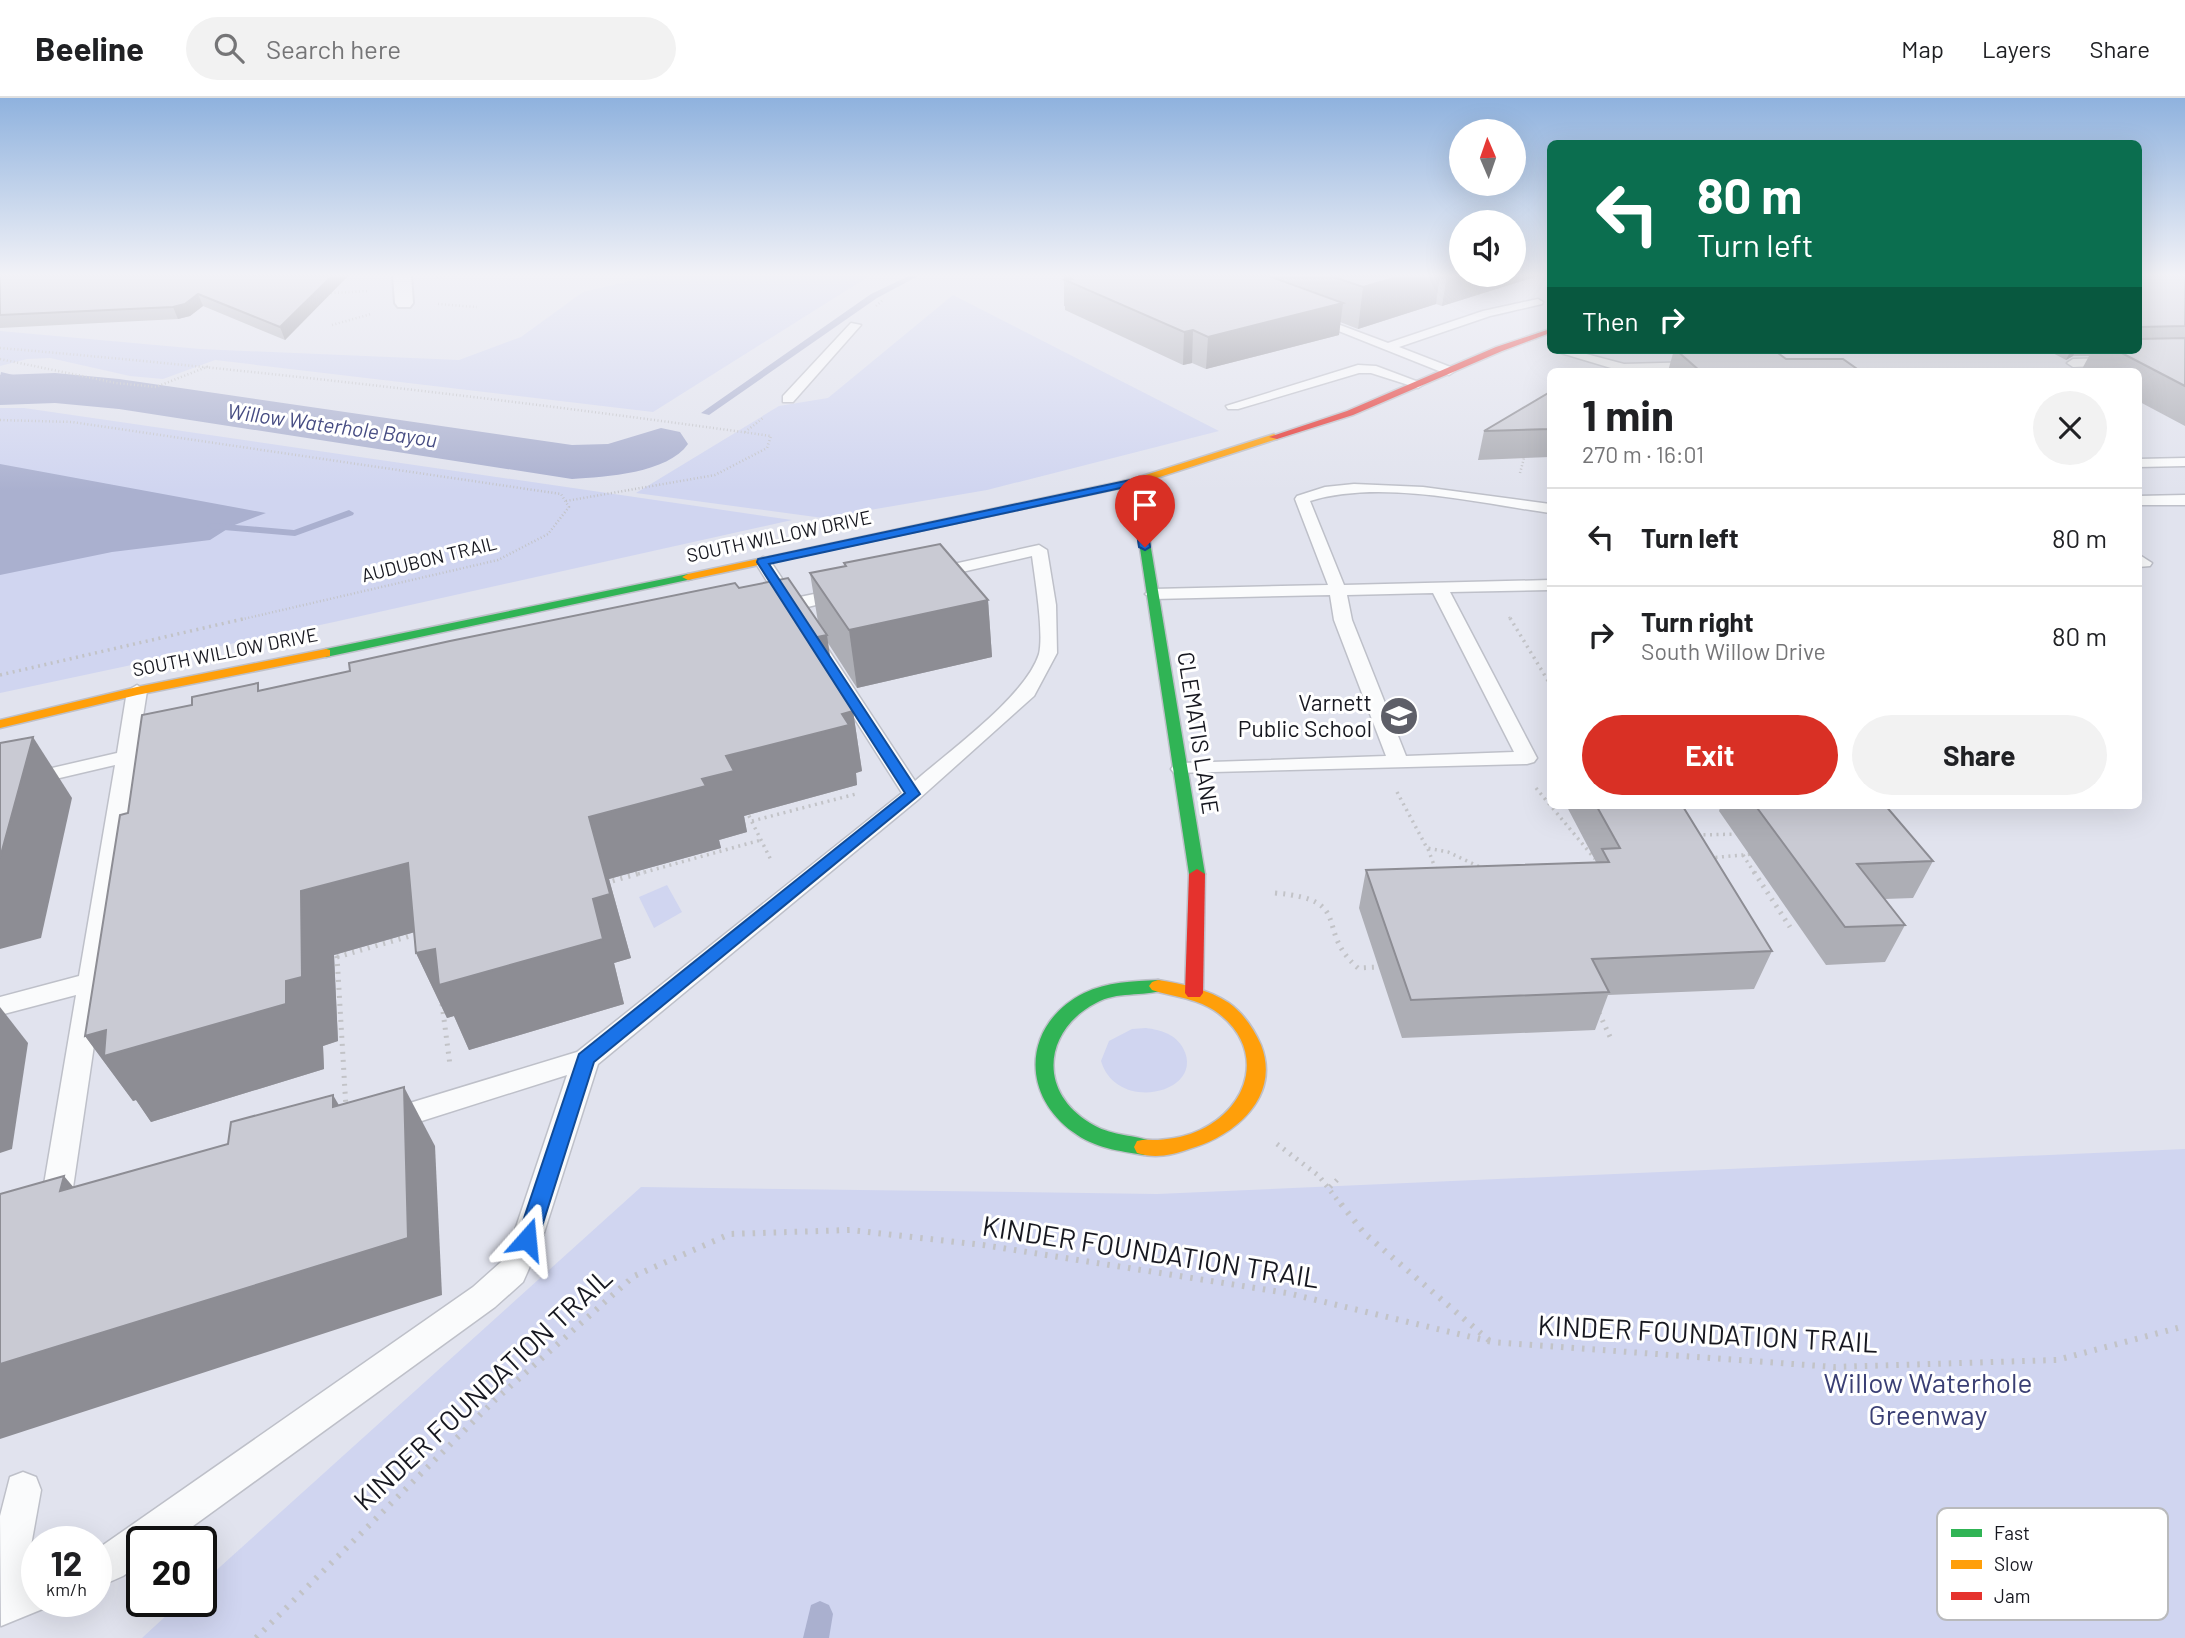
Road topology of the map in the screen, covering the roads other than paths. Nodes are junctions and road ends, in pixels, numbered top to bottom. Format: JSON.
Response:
{"nodes":[{"id":1,"x":835,"y":347,"type":"edge"},
{"id":2,"x":1389,"y":347,"type":"edge"},
{"id":3,"x":1506,"y":347,"type":"edge"},
{"id":4,"x":1572,"y":354,"type":"edge"},
{"id":5,"x":2129,"y":362,"type":"dead end"},
{"id":6,"x":2073,"y":363,"type":"dead end"},
{"id":7,"x":1708,"y":365,"type":"edge"},
{"id":8,"x":1624,"y":368,"type":"edge"},
{"id":9,"x":1624,"y":368,"type":"edge"},
{"id":10,"x":1449,"y":370,"type":"junction"},
{"id":11,"x":1418,"y":384,"type":"junction"},
{"id":12,"x":788,"y":399,"type":"dead end"},
{"id":13,"x":1233,"y":406,"type":"dead end"},
{"id":14,"x":2185,"y":462,"type":"edge"},
{"id":15,"x":2142,"y":463,"type":"edge"},
{"id":16,"x":1135,"y":482,"type":"junction"},
{"id":17,"x":2185,"y":500,"type":"edge"},
{"id":18,"x":2142,"y":501,"type":"edge"},
{"id":19,"x":1547,"y":508,"type":"edge"},
{"id":20,"x":762,"y":562,"type":"junction"},
{"id":21,"x":906,"y":579,"type":"edge"},
{"id":22,"x":1547,"y":585,"type":"edge"},
{"id":23,"x":867,"y":587,"type":"edge"},
{"id":24,"x":1439,"y":587,"type":"junction"},
{"id":25,"x":1338,"y":590,"type":"junction"},
{"id":26,"x":1153,"y":594,"type":"junction"},
{"id":27,"x":790,"y":604,"type":"junction"},
{"id":28,"x":760,"y":611,"type":"edge"},
{"id":29,"x":137,"y":691,"type":"junction"},
{"id":30,"x":0,"y":724,"type":"edge"},
{"id":31,"x":181,"y":744,"type":"edge"},
{"id":32,"x":127,"y":756,"type":"junction"},
{"id":33,"x":1398,"y":762,"type":"junction"},
{"id":34,"x":1181,"y":769,"type":"junction"},
{"id":35,"x":0,"y":786,"type":"edge"},
{"id":36,"x":908,"y":788,"type":"junction"},
{"id":37,"x":91,"y":982,"type":"junction"},
{"id":38,"x":1194,"y":993,"type":"junction"},
{"id":39,"x":0,"y":1006,"type":"edge"},
{"id":40,"x":586,"y":1059,"type":"junction"},
{"id":41,"x":347,"y":1133,"type":"edge"},
{"id":42,"x":56,"y":1224,"type":"edge"},
{"id":43,"x":23,"y":1490,"type":"dead end"},
{"id":44,"x":112,"y":1562,"type":"edge"},
{"id":45,"x":21,"y":1599,"type":"edge"}],
"edges":[{"from":1,"to":12,"type":"lane"},
{"from":2,"to":10,"type":"lane"},
{"from":3,"to":10,"type":"street","name":"SOUTH WILLOW DRIVE"},
{"from":4,"to":8,"type":"lane"},
{"from":5,"to":6,"type":"lane"},
{"from":7,"to":9,"type":"lane"},
{"from":10,"to":11,"type":"street","name":"SOUTH WILLOW DRIVE"},
{"from":11,"to":13,"type":"lane"},
{"from":11,"to":16,"type":"street","name":"SOUTH WILLOW DRIVE"},
{"from":14,"to":15,"type":"lane"},
{"from":16,"to":20,"type":"street","name":"SOUTH WILLOW DRIVE"},
{"from":16,"to":26,"type":"street","name":"CLEMATIS LANE"},
{"from":17,"to":18,"type":"lane"},
{"from":19,"to":25,"type":"lane"},
{"from":20,"to":27,"type":"lane"},
{"from":20,"to":29,"type":"street","name":"SOUTH WILLOW DRIVE"},
{"from":21,"to":36,"type":"lane"},
{"from":22,"to":24,"type":"lane"},
{"from":23,"to":27,"type":"lane"},
{"from":24,"to":25,"type":"lane"},
{"from":24,"to":33,"type":"lane"},
{"from":25,"to":26,"type":"lane"},
{"from":25,"to":33,"type":"lane"},
{"from":26,"to":34,"type":"street","name":"CLEMATIS LANE"},
{"from":27,"to":28,"type":"lane"},
{"from":27,"to":36,"type":"lane"},
{"from":29,"to":30,"type":"street","name":"SOUTH WILLOW DRIVE"},
{"from":29,"to":32,"type":"lane"},
{"from":31,"to":32,"type":"lane"},
{"from":32,"to":35,"type":"lane"},
{"from":32,"to":37,"type":"lane"},
{"from":33,"to":34,"type":"lane"},
{"from":34,"to":38,"type":"street","name":"CLEMATIS LANE"},
{"from":36,"to":40,"type":"lane"},
{"from":37,"to":39,"type":"lane"},
{"from":37,"to":42,"type":"lane"},
{"from":38,"to":38,"type":"street"},
{"from":40,"to":41,"type":"lane"},
{"from":40,"to":44,"type":"lane"},
{"from":43,"to":45,"type":"lane"}]}
